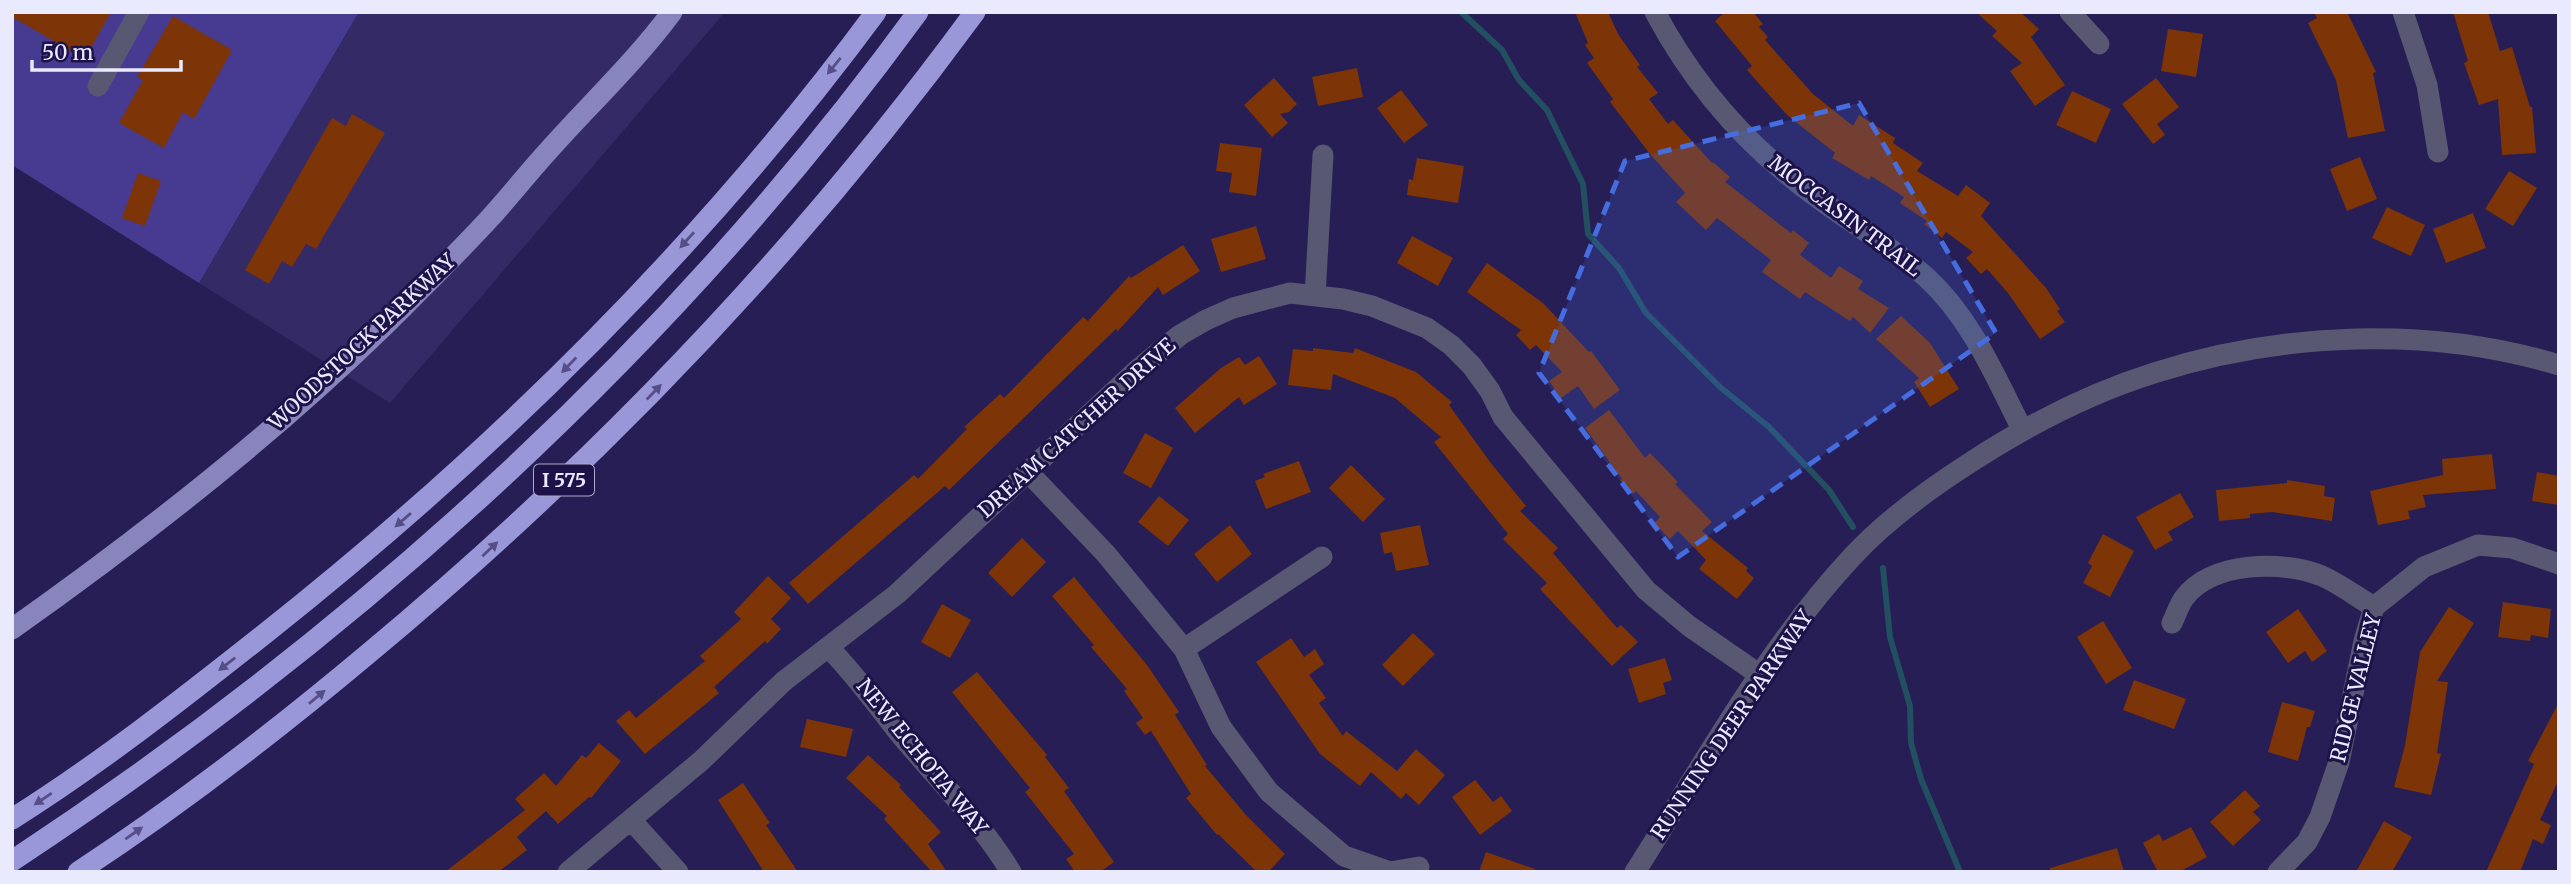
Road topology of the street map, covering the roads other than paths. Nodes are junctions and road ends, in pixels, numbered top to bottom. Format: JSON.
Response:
{"nodes":[{"id":1,"x":139,"y":12,"type":"edge"},
{"id":2,"x":672,"y":12,"type":"edge"},
{"id":3,"x":876,"y":12,"type":"edge"},
{"id":4,"x":918,"y":12,"type":"edge"},
{"id":5,"x":975,"y":12,"type":"edge"},
{"id":6,"x":1655,"y":12,"type":"edge"},
{"id":7,"x":2070,"y":12,"type":"edge"},
{"id":8,"x":2403,"y":12,"type":"edge"},
{"id":9,"x":2099,"y":44,"type":"dead end"},
{"id":10,"x":97,"y":86,"type":"dead end"},
{"id":11,"x":2438,"y":152,"type":"dead end"},
{"id":12,"x":1323,"y":155,"type":"dead end"},
{"id":13,"x":1315,"y":296,"type":"junction"},
{"id":14,"x":2559,"y":365,"type":"edge"},
{"id":15,"x":2022,"y":429,"type":"junction"},
{"id":16,"x":1028,"y":472,"type":"junction"},
{"id":17,"x":1322,"y":557,"type":"dead end"},
{"id":18,"x":2559,"y":564,"type":"edge"},
{"id":19,"x":2374,"y":607,"type":"junction"},
{"id":20,"x":2172,"y":623,"type":"dead end"},
{"id":21,"x":12,"y":629,"type":"edge"},
{"id":22,"x":828,"y":647,"type":"junction"},
{"id":23,"x":1184,"y":649,"type":"junction"},
{"id":24,"x":1760,"y":675,"type":"junction"},
{"id":25,"x":12,"y":819,"type":"edge"},
{"id":26,"x":631,"y":820,"type":"junction"},
{"id":27,"x":12,"y":862,"type":"edge"},
{"id":28,"x":1419,"y":867,"type":"dead end"},
{"id":29,"x":78,"y":872,"type":"edge"},
{"id":30,"x":568,"y":872,"type":"edge"},
{"id":31,"x":678,"y":872,"type":"edge"},
{"id":32,"x":1011,"y":872,"type":"edge"},
{"id":33,"x":1635,"y":872,"type":"edge"},
{"id":34,"x":2278,"y":872,"type":"edge"}],
"edges":[{"from":1,"to":10,"type":"street"},
{"from":2,"to":21,"type":"main road","name":"WOODSTOCK PARKWAY"},
{"from":3,"to":25,"type":"highway","one_way":true},
{"from":4,"to":27,"type":"highway"},
{"from":29,"to":5,"type":"highway","number":"I 575","one_way":true},
{"from":6,"to":15,"type":"street","name":"MOCCASIN TRAIL"},
{"from":7,"to":9,"type":"street"},
{"from":8,"to":11,"type":"street"},
{"from":12,"to":13,"type":"street"},
{"from":13,"to":16,"type":"street","name":"DREAM CATCHER DRIVE"},
{"from":13,"to":24,"type":"street","name":"DREAM CATCHER DRIVE"},
{"from":14,"to":15,"type":"street","name":"RUNNING DEER PARKWAY"},
{"from":15,"to":24,"type":"street","name":"RUNNING DEER PARKWAY"},
{"from":16,"to":22,"type":"street","name":"DREAM CATCHER DRIVE"},
{"from":16,"to":23,"type":"street"},
{"from":17,"to":23,"type":"street"},
{"from":18,"to":19,"type":"street","name":"RIDGE VALLEY"},
{"from":19,"to":20,"type":"street"},
{"from":19,"to":34,"type":"street","name":"RIDGE VALLEY"},
{"from":22,"to":26,"type":"street","name":"DREAM CATCHER DRIVE"},
{"from":22,"to":32,"type":"street","name":"NEW ECHOTA WAY"},
{"from":23,"to":28,"type":"street"},
{"from":24,"to":33,"type":"street","name":"RUNNING DEER PARKWAY"},
{"from":26,"to":30,"type":"street","name":"DREAM CATCHER DRIVE"},
{"from":26,"to":31,"type":"street"}]}
